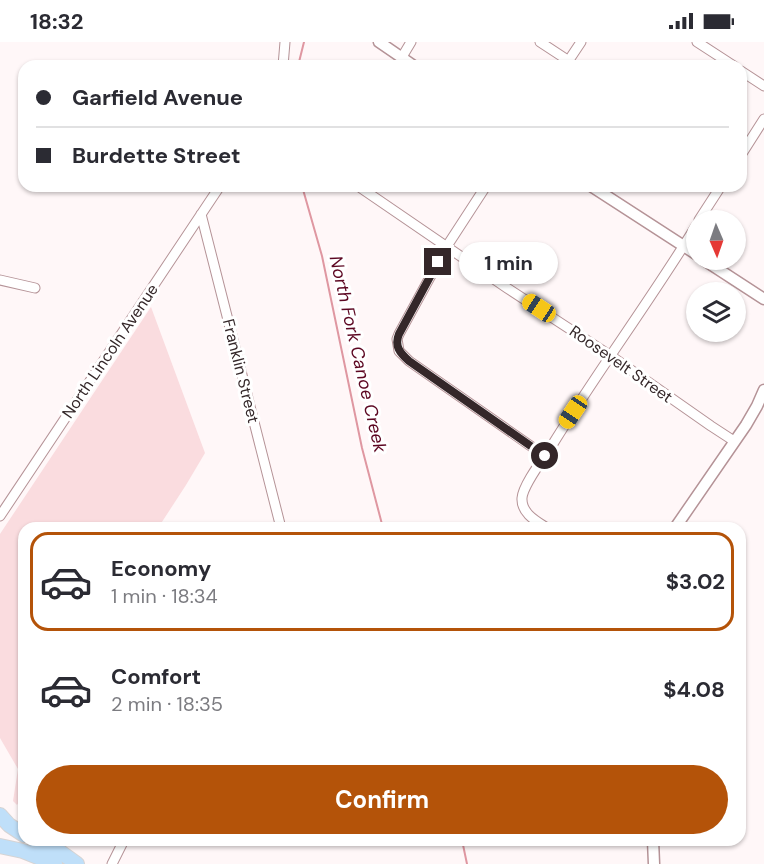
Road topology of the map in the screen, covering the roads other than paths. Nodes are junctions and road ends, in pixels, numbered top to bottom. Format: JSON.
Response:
{"nodes":[{"id":1,"x":285,"y":42,"type":"edge"},
{"id":2,"x":379,"y":42,"type":"edge"},
{"id":3,"x":411,"y":42,"type":"edge"},
{"id":4,"x":540,"y":42,"type":"edge"},
{"id":5,"x":581,"y":42,"type":"edge"},
{"id":6,"x":698,"y":42,"type":"edge"},
{"id":7,"x":402,"y":57,"type":"junction"},
{"id":8,"x":284,"y":60,"type":"edge"},
{"id":9,"x":406,"y":60,"type":"edge"},
{"id":10,"x":563,"y":60,"type":"edge"},
{"id":11,"x":569,"y":60,"type":"edge"},
{"id":12,"x":725,"y":60,"type":"edge"},
{"id":13,"x":747,"y":75,"type":"edge"},
{"id":14,"x":764,"y":86,"type":"edge"},
{"id":15,"x":764,"y":119,"type":"edge"},
{"id":16,"x":747,"y":146,"type":"edge"},
{"id":17,"x":216,"y":192,"type":"edge"},
{"id":18,"x":367,"y":192,"type":"edge"},
{"id":19,"x":482,"y":192,"type":"edge"},
{"id":20,"x":600,"y":192,"type":"edge"},
{"id":21,"x":717,"y":192,"type":"edge"},
{"id":22,"x":705,"y":210,"type":"edge"},
{"id":23,"x":201,"y":214,"type":"junction"},
{"id":24,"x":686,"y":243,"type":"edge"},
{"id":25,"x":447,"y":246,"type":"junction"},
{"id":26,"x":684,"y":246,"type":"junction"},
{"id":27,"x":719,"y":270,"type":"edge"},
{"id":28,"x":0,"y":280,"type":"edge"},
{"id":29,"x":35,"y":288,"type":"dead end"},
{"id":30,"x":764,"y":299,"type":"edge"},
{"id":31,"x":611,"y":356,"type":"junction"},
{"id":32,"x":764,"y":390,"type":"edge"},
{"id":33,"x":734,"y":441,"type":"junction"},
{"id":34,"x":545,"y":456,"type":"junction"},
{"id":35,"x":0,"y":516,"type":"edge"},
{"id":36,"x":279,"y":522,"type":"edge"},
{"id":37,"x":538,"y":522,"type":"edge"},
{"id":38,"x":679,"y":522,"type":"edge"},
{"id":39,"x":0,"y":814,"type":"edge"},
{"id":40,"x":18,"y":831,"type":"edge"},
{"id":41,"x":0,"y":846,"type":"edge"},
{"id":42,"x":47,"y":846,"type":"edge"},
{"id":43,"x":121,"y":846,"type":"edge"},
{"id":44,"x":653,"y":846,"type":"edge"},
{"id":45,"x":56,"y":864,"type":"edge"},
{"id":46,"x":77,"y":864,"type":"edge"},
{"id":47,"x":112,"y":864,"type":"edge"},
{"id":48,"x":654,"y":864,"type":"edge"}],
"edges":[{"from":1,"to":8,"type":"street"},
{"from":2,"to":7,"type":"street"},
{"from":3,"to":7,"type":"street"},
{"from":4,"to":10,"type":"street"},
{"from":5,"to":11,"type":"street"},
{"from":6,"to":12,"type":"street"},
{"from":7,"to":9,"type":"street"},
{"from":13,"to":14,"type":"street"},
{"from":15,"to":16,"type":"street"},
{"from":17,"to":23,"type":"street","name":"North Lincoln Avenue"},
{"from":18,"to":25,"type":"street","name":"Roosevelt Street"},
{"from":19,"to":25,"type":"street"},
{"from":20,"to":26,"type":"street"},
{"from":21,"to":22,"type":"street"},
{"from":23,"to":35,"type":"street","name":"North Lincoln Avenue"},
{"from":23,"to":36,"type":"street","name":"Franklin Street"},
{"from":24,"to":26,"type":"street"},
{"from":25,"to":31,"type":"street","name":"Roosevelt Street"},
{"from":25,"to":34,"type":"street"},
{"from":26,"to":31,"type":"street"},
{"from":27,"to":30,"type":"street"},
{"from":28,"to":29,"type":"street"},
{"from":31,"to":33,"type":"street","name":"Roosevelt Street"},
{"from":31,"to":34,"type":"street"},
{"from":32,"to":33,"type":"street"},
{"from":33,"to":38,"type":"street"},
{"from":34,"to":37,"type":"street"},
{"from":39,"to":40,"type":"main road"},
{"from":41,"to":45,"type":"main road"},
{"from":42,"to":46,"type":"main road"},
{"from":43,"to":47,"type":"street"},
{"from":44,"to":48,"type":"street"}]}
